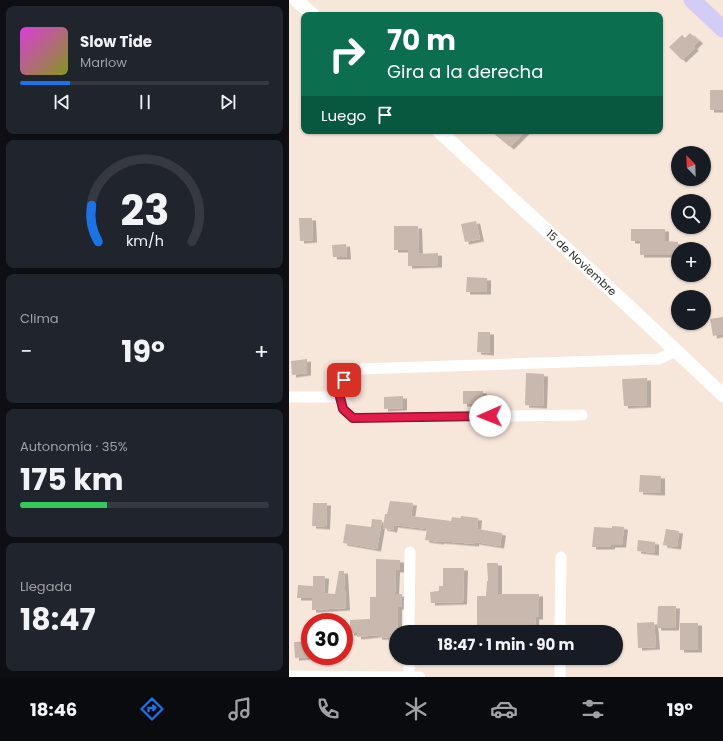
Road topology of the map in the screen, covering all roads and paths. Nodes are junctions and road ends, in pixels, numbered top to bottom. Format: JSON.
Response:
{"nodes":[{"id":1,"x":296,"y":0,"type":"edge"},
{"id":2,"x":692,"y":0,"type":"edge"},
{"id":3,"x":310,"y":12,"type":"edge"},
{"id":4,"x":723,"y":29,"type":"edge"},
{"id":5,"x":442,"y":134,"type":"edge"},
{"id":6,"x":676,"y":351,"type":"junction"},
{"id":7,"x":723,"y":395,"type":"edge"},
{"id":8,"x":289,"y":397,"type":"edge"},
{"id":9,"x":340,"y":397,"type":"junction"},
{"id":10,"x":582,"y":415,"type":"dead end"},
{"id":11,"x":410,"y":552,"type":"dead end"},
{"id":12,"x":561,"y":557,"type":"dead end"},
{"id":13,"x":409,"y":625,"type":"edge"},
{"id":14,"x":561,"y":625,"type":"edge"},
{"id":15,"x":409,"y":665,"type":"edge"},
{"id":16,"x":560,"y":665,"type":"edge"},
{"id":17,"x":289,"y":676,"type":"edge"},
{"id":18,"x":409,"y":677,"type":"edge"},
{"id":19,"x":420,"y":677,"type":"edge"},
{"id":20,"x":560,"y":677,"type":"edge"}],
"edges":[{"from":1,"to":3,"type":"street"},
{"from":2,"to":4,"type":"main road"},
{"from":5,"to":6,"type":"street","name":"15 de Noviembre"},
{"from":6,"to":7,"type":"street","name":"15 de Noviembre"},
{"from":6,"to":9,"type":"street"},
{"from":8,"to":9,"type":"street"},
{"from":9,"to":10,"type":"street"},
{"from":11,"to":13,"type":"street"},
{"from":12,"to":14,"type":"street"},
{"from":15,"to":18,"type":"street"},
{"from":16,"to":20,"type":"street"},
{"from":17,"to":18,"type":"street"},
{"from":18,"to":19,"type":"street"}]}
